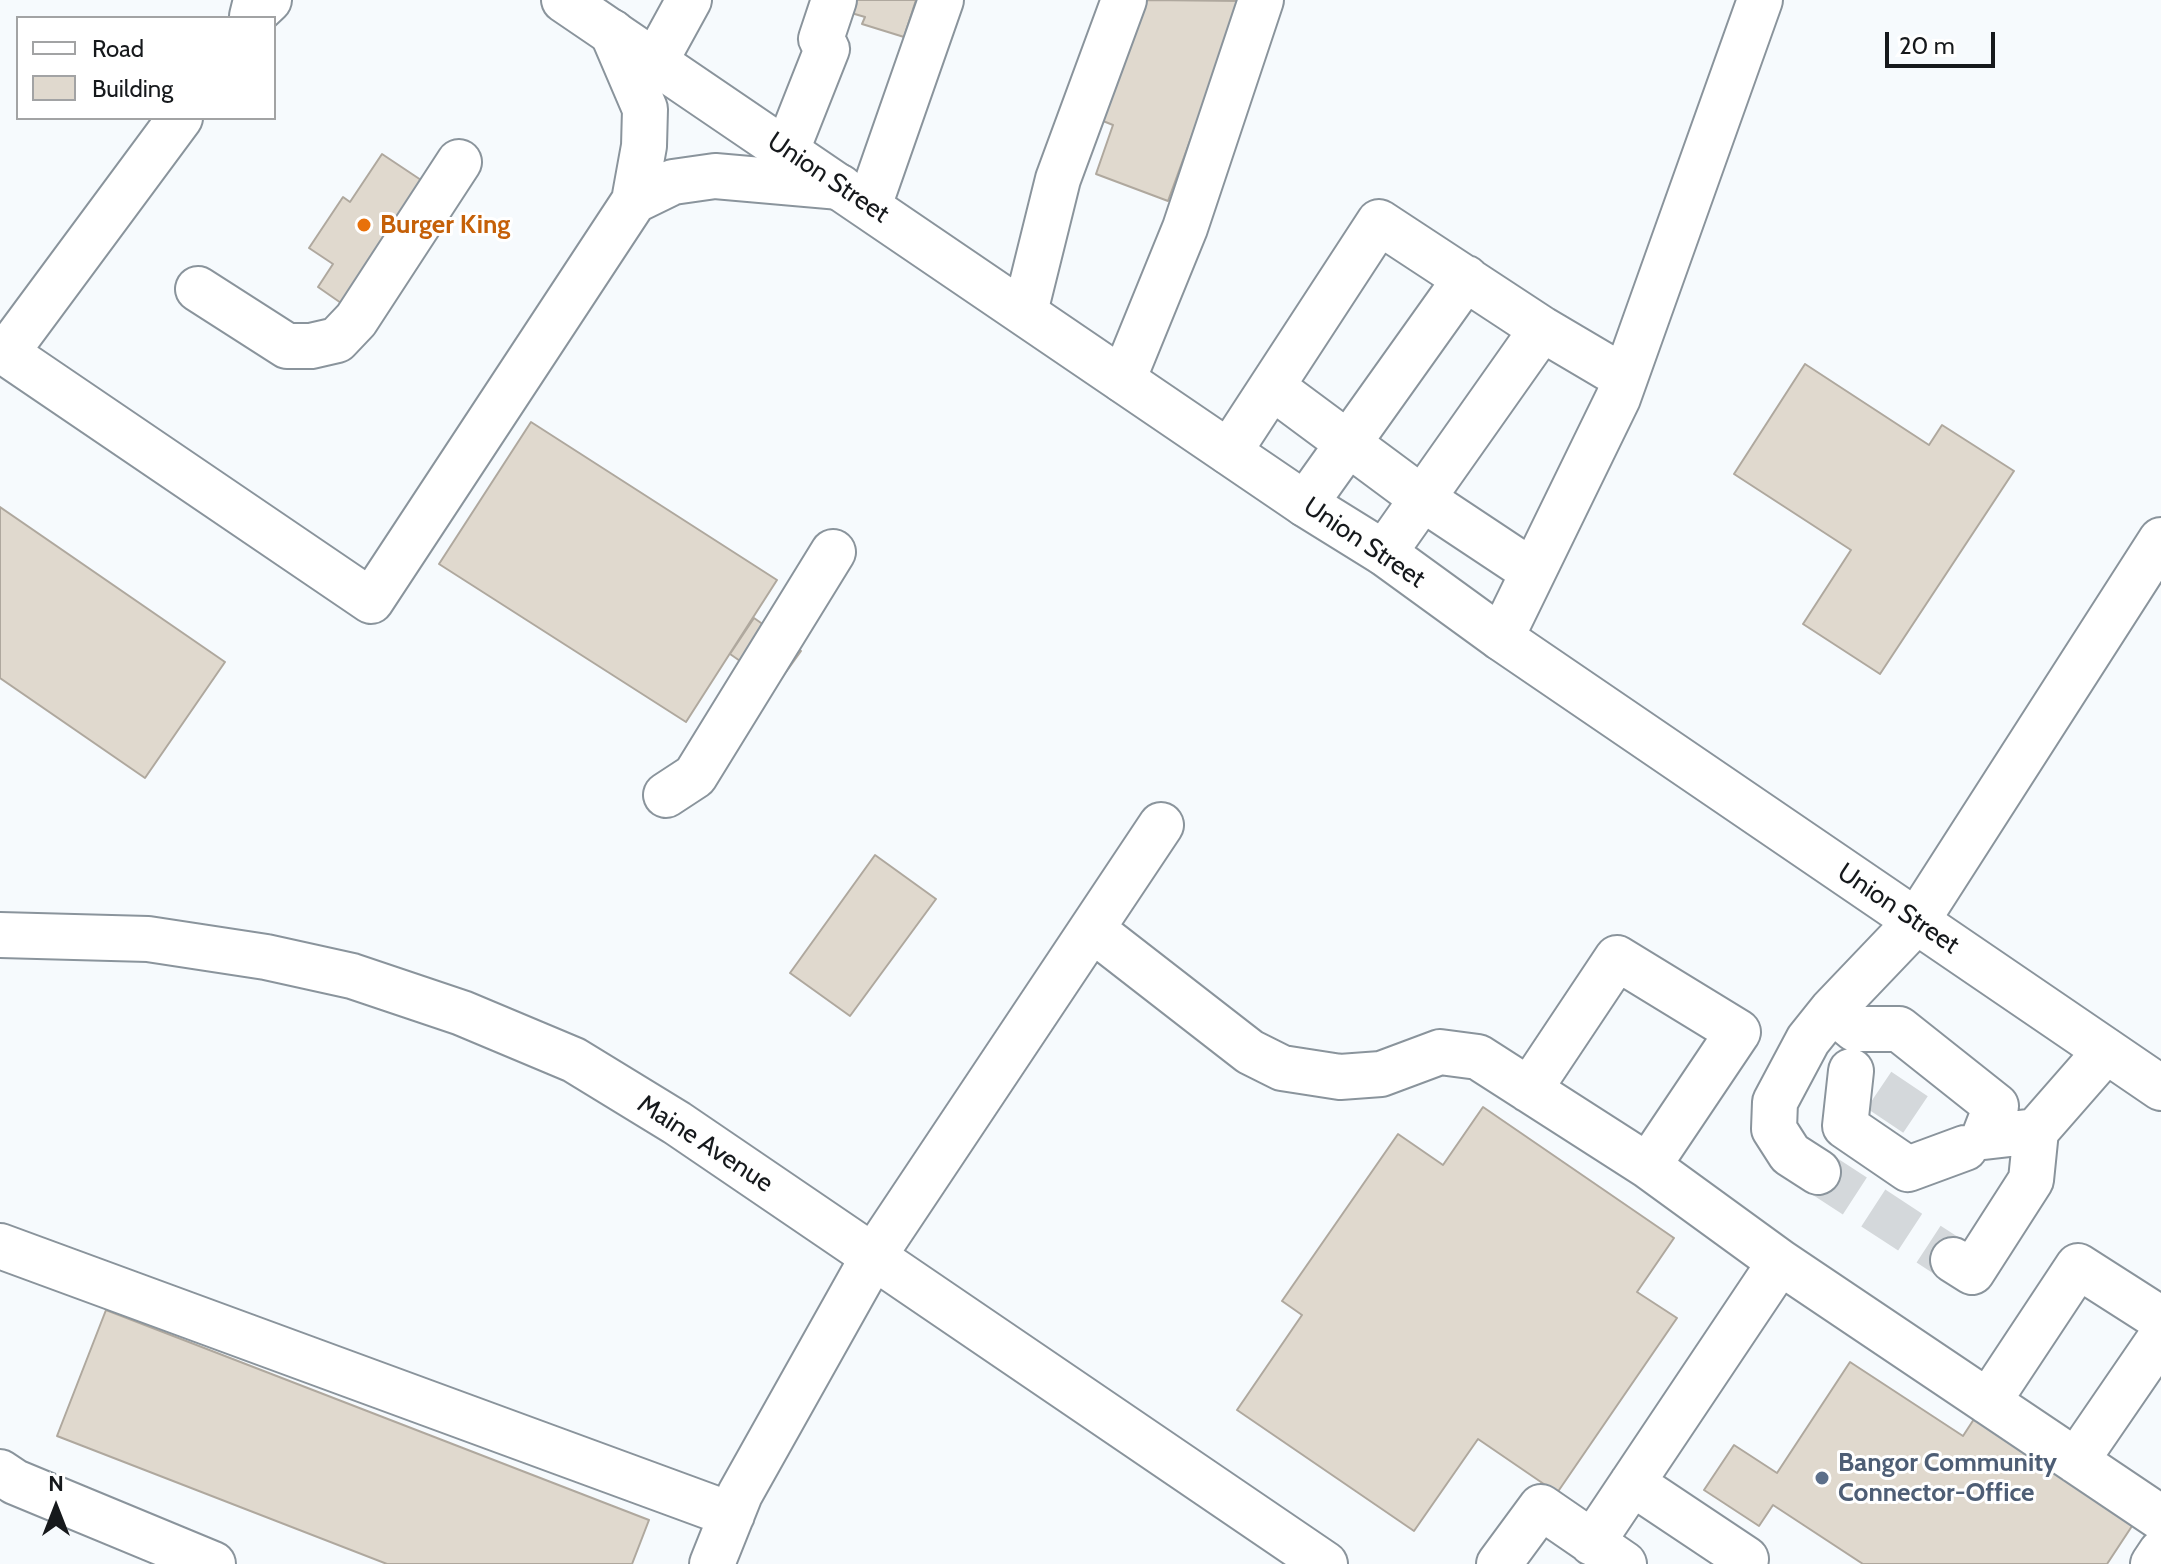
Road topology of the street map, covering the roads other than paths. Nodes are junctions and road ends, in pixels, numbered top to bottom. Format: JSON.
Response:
{"nodes":[{"id":1,"x":564,"y":0,"type":"edge"},
{"id":2,"x":689,"y":0,"type":"edge"},
{"id":3,"x":941,"y":0,"type":"edge"},
{"id":4,"x":1124,"y":0,"type":"edge"},
{"id":5,"x":1261,"y":0,"type":"edge"},
{"id":6,"x":1760,"y":0,"type":"edge"},
{"id":7,"x":837,"y":21,"type":"edge"},
{"id":8,"x":612,"y":32,"type":"junction"},
{"id":9,"x":655,"y":62,"type":"junction"},
{"id":10,"x":179,"y":120,"type":"edge"},
{"id":11,"x":787,"y":150,"type":"junction"},
{"id":12,"x":459,"y":162,"type":"dead end"},
{"id":13,"x":854,"y":196,"type":"junction"},
{"id":14,"x":634,"y":201,"type":"junction"},
{"id":15,"x":1466,"y":278,"type":"junction"},
{"id":16,"x":198,"y":289,"type":"dead end"},
{"id":17,"x":1025,"y":312,"type":"junction"},
{"id":18,"x":1542,"y":329,"type":"junction"},
{"id":19,"x":3,"y":358,"type":"edge"},
{"id":20,"x":1625,"y":378,"type":"junction"},
{"id":21,"x":1123,"y":380,"type":"junction"},
{"id":22,"x":1272,"y":387,"type":"junction"},
{"id":23,"x":1348,"y":444,"type":"junction"},
{"id":24,"x":1229,"y":452,"type":"junction"},
{"id":25,"x":1423,"y":499,"type":"junction"},
{"id":26,"x":1305,"y":504,"type":"junction"},
{"id":27,"x":2161,"y":540,"type":"edge"},
{"id":28,"x":833,"y":552,"type":"dead end"},
{"id":29,"x":1384,"y":553,"type":"junction"},
{"id":30,"x":1533,"y":572,"type":"junction"},
{"id":31,"x":1501,"y":638,"type":"junction"},
{"id":32,"x":666,"y":795,"type":"dead end"},
{"id":33,"x":1161,"y":825,"type":"dead end"},
{"id":34,"x":1916,"y":922,"type":"junction"},
{"id":35,"x":1093,"y":930,"type":"junction"},
{"id":36,"x":0,"y":935,"type":"edge"},
{"id":37,"x":1854,"y":1050,"type":"junction"},
{"id":38,"x":2106,"y":1051,"type":"junction"},
{"id":39,"x":2161,"y":1088,"type":"edge"},
{"id":40,"x":1529,"y":1090,"type":"junction"},
{"id":41,"x":1928,"y":1123,"type":"tunnel mouth"},
{"id":42,"x":2036,"y":1131,"type":"junction"},
{"id":43,"x":1974,"y":1143,"type":"junction"},
{"id":44,"x":1648,"y":1166,"type":"junction"},
{"id":45,"x":1818,"y":1172,"type":"tunnel mouth"},
{"id":46,"x":0,"y":1246,"type":"edge"},
{"id":47,"x":873,"y":1257,"type":"junction"},
{"id":48,"x":1953,"y":1260,"type":"tunnel mouth"},
{"id":49,"x":1780,"y":1262,"type":"junction"},
{"id":50,"x":2161,"y":1319,"type":"edge"},
{"id":51,"x":2161,"y":1337,"type":"edge"},
{"id":52,"x":1988,"y":1402,"type":"junction"},
{"id":53,"x":2076,"y":1461,"type":"junction"},
{"id":54,"x":0,"y":1472,"type":"edge"},
{"id":55,"x":1632,"y":1483,"type":"junction"},
{"id":56,"x":732,"y":1515,"type":"junction"},
{"id":57,"x":2161,"y":1518,"type":"edge"},
{"id":58,"x":2161,"y":1552,"type":"edge"},
{"id":59,"x":1608,"y":1553,"type":"edge"},
{"id":60,"x":213,"y":1564,"type":"edge"},
{"id":61,"x":712,"y":1564,"type":"edge"},
{"id":62,"x":1325,"y":1564,"type":"edge"},
{"id":63,"x":1499,"y":1564,"type":"edge"},
{"id":64,"x":1743,"y":1564,"type":"edge"},
{"id":65,"x":2153,"y":1564,"type":"edge"}],
"edges":[{"from":1,"to":8,"type":"main road","name":"Union Street"},
{"from":2,"to":9,"type":"main road"},
{"from":3,"to":13,"type":"main road"},
{"from":4,"to":17,"type":"main road"},
{"from":5,"to":21,"type":"main road"},
{"from":6,"to":20,"type":"main road"},
{"from":7,"to":11,"type":"main road"},
{"from":8,"to":9,"type":"main road","name":"Union Street"},
{"from":8,"to":14,"type":"main road"},
{"from":9,"to":11,"type":"main road","name":"Union Street"},
{"from":10,"to":19,"type":"main road"},
{"from":11,"to":13,"type":"main road","name":"Union Street"},
{"from":12,"to":16,"type":"main road"},
{"from":13,"to":14,"type":"main road"},
{"from":13,"to":17,"type":"main road","name":"Union Street"},
{"from":14,"to":19,"type":"main road"},
{"from":15,"to":18,"type":"main road"},
{"from":15,"to":22,"type":"main road"},
{"from":15,"to":23,"type":"main road"},
{"from":17,"to":21,"type":"main road","name":"Union Street"},
{"from":18,"to":20,"type":"main road"},
{"from":18,"to":25,"type":"main road"},
{"from":20,"to":30,"type":"main road"},
{"from":21,"to":24,"type":"main road","name":"Union Street"},
{"from":22,"to":23,"type":"main road"},
{"from":22,"to":24,"type":"main road"},
{"from":23,"to":25,"type":"main road"},
{"from":23,"to":26,"type":"main road"},
{"from":24,"to":26,"type":"main road","name":"Union Street"},
{"from":25,"to":29,"type":"main road"},
{"from":25,"to":30,"type":"main road"},
{"from":26,"to":29,"type":"main road","name":"Union Street"},
{"from":27,"to":34,"type":"main road"},
{"from":28,"to":32,"type":"main road"},
{"from":29,"to":31,"type":"main road","name":"Union Street"},
{"from":30,"to":31,"type":"main road"},
{"from":31,"to":34,"type":"main road","name":"Union Street"},
{"from":33,"to":35,"type":"main road"},
{"from":34,"to":37,"type":"main road"},
{"from":34,"to":38,"type":"main road","name":"Union Street"},
{"from":35,"to":40,"type":"main road"},
{"from":35,"to":47,"type":"main road"},
{"from":36,"to":47,"type":"main road","name":"Maine Avenue"},
{"from":37,"to":43,"type":"main road"},
{"from":37,"to":43,"type":"main road"},
{"from":37,"to":45,"type":"main road"},
{"from":38,"to":39,"type":"main road","name":"Union Street"},
{"from":38,"to":42,"type":"main road"},
{"from":40,"to":44,"type":"main road"},
{"from":40,"to":44,"type":"main road"},
{"from":41,"to":43,"type":"main road"},
{"from":42,"to":43,"type":"main road"},
{"from":42,"to":48,"type":"main road"},
{"from":44,"to":49,"type":"main road"},
{"from":46,"to":56,"type":"main road"},
{"from":47,"to":56,"type":"main road"},
{"from":47,"to":62,"type":"main road","name":"Maine Avenue"},
{"from":49,"to":52,"type":"main road"},
{"from":49,"to":55,"type":"main road"},
{"from":50,"to":52,"type":"main road"},
{"from":51,"to":53,"type":"main road"},
{"from":52,"to":53,"type":"main road"},
{"from":53,"to":57,"type":"main road"},
{"from":54,"to":60,"type":"main road"},
{"from":55,"to":59,"type":"main road"},
{"from":55,"to":64,"type":"main road"},
{"from":56,"to":61,"type":"main road"},
{"from":58,"to":65,"type":"main road"},
{"from":59,"to":63,"type":"main road"}]}
